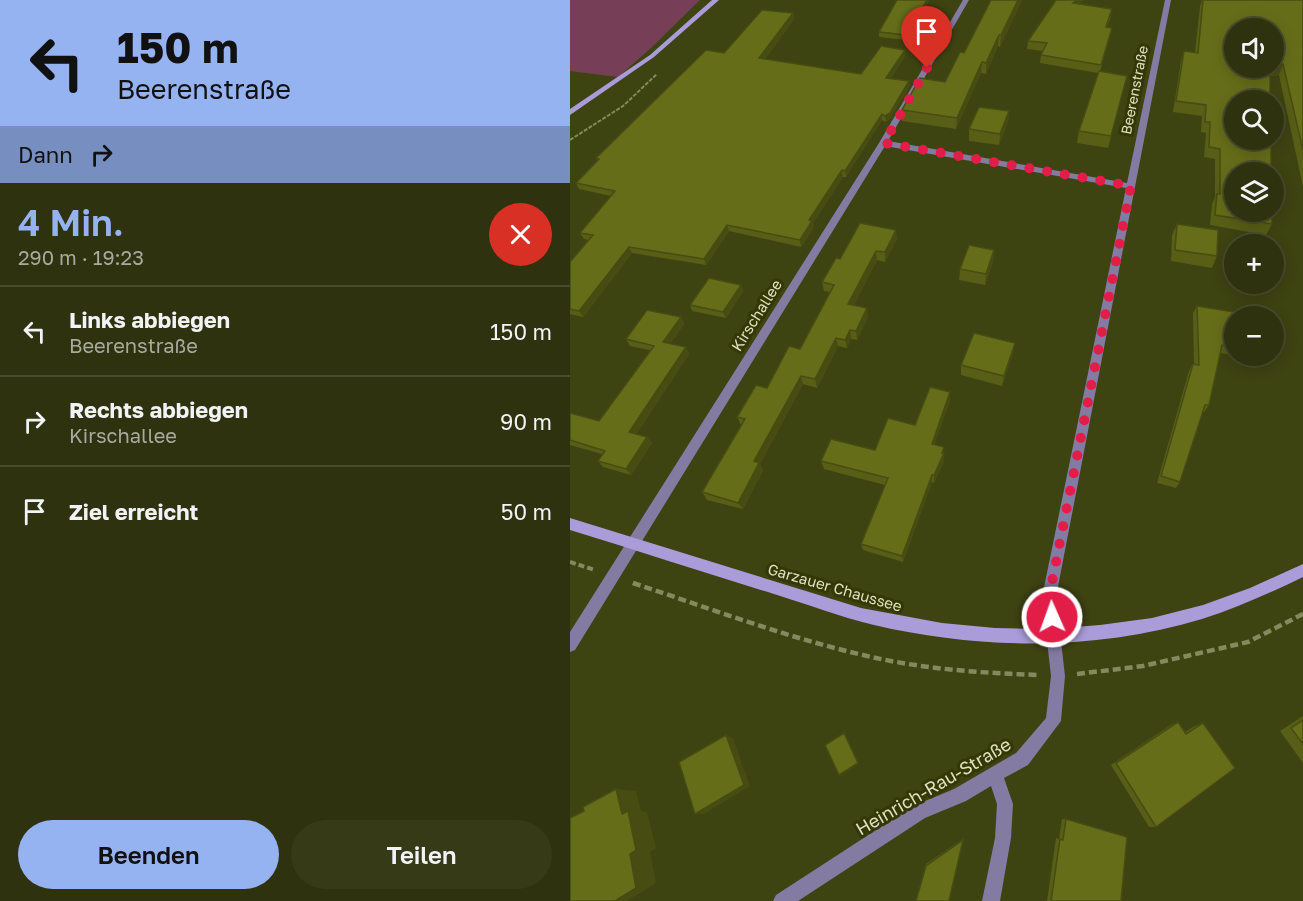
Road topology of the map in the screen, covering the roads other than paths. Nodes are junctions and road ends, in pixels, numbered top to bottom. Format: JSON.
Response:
{"nodes":[{"id":1,"x":716,"y":0,"type":"edge"},
{"id":2,"x":966,"y":0,"type":"edge"},
{"id":3,"x":1168,"y":0,"type":"edge"},
{"id":4,"x":570,"y":112,"type":"edge"},
{"id":5,"x":884,"y":143,"type":"junction"},
{"id":6,"x":1131,"y":186,"type":"junction"},
{"id":7,"x":570,"y":524,"type":"edge"},
{"id":8,"x":632,"y":543,"type":"junction"},
{"id":9,"x":1303,"y":570,"type":"edge"},
{"id":10,"x":1054,"y":637,"type":"junction"},
{"id":11,"x":570,"y":645,"type":"edge"},
{"id":12,"x":995,"y":775,"type":"junction"},
{"id":13,"x":782,"y":901,"type":"edge"},
{"id":14,"x":991,"y":901,"type":"edge"}],
"edges":[{"from":1,"to":4,"type":"main road"},
{"from":2,"to":5,"type":"street","name":"Kirschallee"},
{"from":3,"to":6,"type":"street","name":"Beerenstraße"},
{"from":5,"to":6,"type":"street"},
{"from":5,"to":8,"type":"street","name":"Kirschallee"},
{"from":6,"to":10,"type":"street","name":"Beerenstraße"},
{"from":7,"to":8,"type":"main road","name":"Garzauer Chaussee"},
{"from":8,"to":10,"type":"main road","name":"Garzauer Chaussee"},
{"from":8,"to":11,"type":"street","name":"Kirschallee"},
{"from":9,"to":10,"type":"main road","name":"Garzauer Chaussee"},
{"from":10,"to":12,"type":"street","name":"Heinrich-Rau-Straße"},
{"from":12,"to":13,"type":"street","name":"Heinrich-Rau-Straße"},
{"from":12,"to":14,"type":"street"}]}
